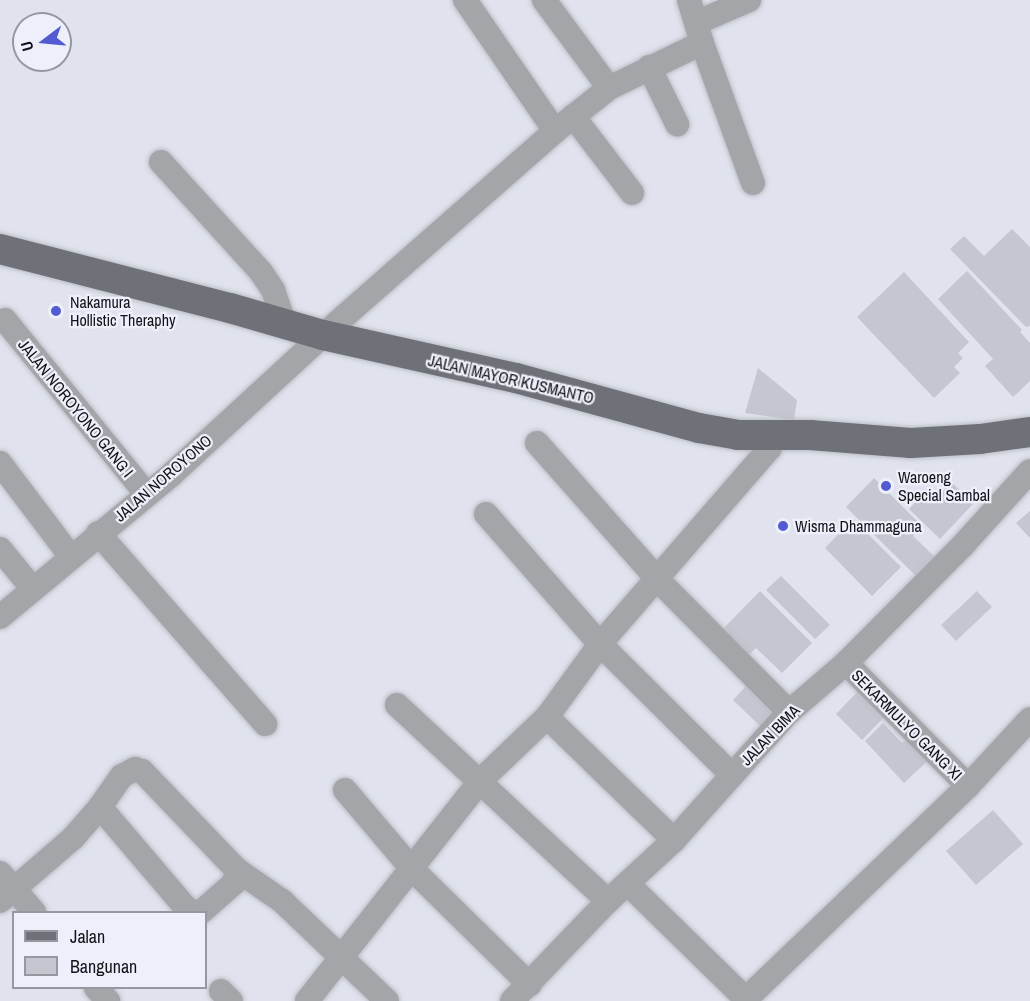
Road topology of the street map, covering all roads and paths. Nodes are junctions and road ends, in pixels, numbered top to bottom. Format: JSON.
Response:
{"nodes":[{"id":1,"x":465,"y":0,"type":"edge"},
{"id":2,"x":544,"y":0,"type":"edge"},
{"id":3,"x":689,"y":0,"type":"edge"},
{"id":4,"x":749,"y":0,"type":"edge"},
{"id":5,"x":699,"y":33,"type":"junction"},
{"id":6,"x":649,"y":67,"type":"junction"},
{"id":7,"x":609,"y":88,"type":"junction"},
{"id":8,"x":573,"y":116,"type":"junction"},
{"id":9,"x":677,"y":124,"type":"dead end"},
{"id":10,"x":555,"y":131,"type":"junction"},
{"id":11,"x":161,"y":162,"type":"dead end"},
{"id":12,"x":753,"y":183,"type":"dead end"},
{"id":13,"x":632,"y":194,"type":"dead end"},
{"id":14,"x":0,"y":249,"type":"edge"},
{"id":15,"x":5,"y":320,"type":"dead end"},
{"id":16,"x":285,"y":324,"type":"junction"},
{"id":17,"x":323,"y":335,"type":"junction"},
{"id":18,"x":1030,"y":432,"type":"edge"},
{"id":19,"x":774,"y":435,"type":"junction"},
{"id":20,"x":537,"y":443,"type":"dead end"},
{"id":21,"x":0,"y":463,"type":"edge"},
{"id":22,"x":1030,"y":471,"type":"edge"},
{"id":23,"x":147,"y":495,"type":"junction"},
{"id":24,"x":486,"y":514,"type":"dead end"},
{"id":25,"x":98,"y":533,"type":"junction"},
{"id":26,"x":0,"y":549,"type":"edge"},
{"id":27,"x":72,"y":557,"type":"junction"},
{"id":28,"x":658,"y":580,"type":"junction"},
{"id":29,"x":33,"y":589,"type":"junction"},
{"id":30,"x":0,"y":617,"type":"edge"},
{"id":31,"x":600,"y":645,"type":"junction"},
{"id":32,"x":846,"y":663,"type":"junction"},
{"id":33,"x":397,"y":705,"type":"dead end"},
{"id":34,"x":789,"y":712,"type":"junction"},
{"id":35,"x":547,"y":717,"type":"junction"},
{"id":36,"x":1030,"y":719,"type":"edge"},
{"id":37,"x":266,"y":724,"type":"dead end"},
{"id":38,"x":732,"y":775,"type":"junction"},
{"id":39,"x":480,"y":782,"type":"junction"},
{"id":40,"x":968,"y":786,"type":"junction"},
{"id":41,"x":345,"y":790,"type":"dead end"},
{"id":42,"x":100,"y":807,"type":"junction"},
{"id":43,"x":674,"y":840,"type":"junction"},
{"id":44,"x":412,"y":869,"type":"junction"},
{"id":45,"x":237,"y":870,"type":"junction"},
{"id":46,"x":628,"y":884,"type":"junction"},
{"id":47,"x":5,"y":888,"type":"edge"},
{"id":48,"x":608,"y":901,"type":"junction"},
{"id":49,"x":33,"y":911,"type":"edge"},
{"id":50,"x":191,"y":911,"type":"edge"},
{"id":51,"x":202,"y":911,"type":"edge"},
{"id":52,"x":343,"y":958,"type":"junction"},
{"id":53,"x":98,"y":989,"type":"edge"},
{"id":54,"x":521,"y":993,"type":"edge"},
{"id":55,"x":747,"y":1000,"type":"edge"},
{"id":56,"x":108,"y":1001,"type":"edge"},
{"id":57,"x":307,"y":1001,"type":"edge"},
{"id":58,"x":387,"y":1001,"type":"edge"}],
"edges":[{"from":1,"to":10,"type":"street"},
{"from":2,"to":7,"type":"street"},
{"from":3,"to":5,"type":"street"},
{"from":4,"to":5,"type":"street","name":"JALAN NOROYONO"},
{"from":5,"to":6,"type":"street","name":"JALAN NOROYONO"},
{"from":5,"to":12,"type":"street"},
{"from":6,"to":7,"type":"street","name":"JALAN NOROYONO"},
{"from":6,"to":9,"type":"street"},
{"from":7,"to":8,"type":"street","name":"JALAN NOROYONO"},
{"from":8,"to":10,"type":"street","name":"JALAN NOROYONO"},
{"from":8,"to":13,"type":"street"},
{"from":10,"to":17,"type":"street","name":"JALAN NOROYONO"},
{"from":11,"to":16,"type":"street"},
{"from":14,"to":16,"type":"main road","name":"JALAN MAYOR KUSMANTO"},
{"from":15,"to":23,"type":"street","name":"JALAN NOROYONO GANG I"},
{"from":16,"to":17,"type":"main road","name":"JALAN MAYOR KUSMANTO"},
{"from":17,"to":19,"type":"main road","name":"JALAN MAYOR KUSMANTO"},
{"from":17,"to":23,"type":"street","name":"JALAN NOROYONO"},
{"from":18,"to":19,"type":"main road","name":"JALAN MAYOR KUSMANTO"},
{"from":19,"to":28,"type":"street"},
{"from":20,"to":28,"type":"street"},
{"from":21,"to":27,"type":"street"},
{"from":22,"to":32,"type":"street","name":"JALAN BIMA"},
{"from":23,"to":25,"type":"street","name":"JALAN NOROYONO"},
{"from":24,"to":31,"type":"street"},
{"from":25,"to":27,"type":"street","name":"JALAN NOROYONO"},
{"from":25,"to":37,"type":"street"},
{"from":26,"to":29,"type":"street"},
{"from":27,"to":29,"type":"street","name":"JALAN NOROYONO"},
{"from":28,"to":31,"type":"street"},
{"from":28,"to":34,"type":"street"},
{"from":29,"to":30,"type":"street","name":"JALAN NOROYONO"},
{"from":31,"to":35,"type":"street"},
{"from":31,"to":38,"type":"street"},
{"from":32,"to":34,"type":"street","name":"JALAN BIMA"},
{"from":32,"to":40,"type":"street","name":"SEKARMULYO GANG XI"},
{"from":33,"to":39,"type":"street"},
{"from":34,"to":38,"type":"street","name":"JALAN BIMA"},
{"from":35,"to":39,"type":"street"},
{"from":35,"to":43,"type":"street"},
{"from":36,"to":40,"type":"street"},
{"from":38,"to":43,"type":"street","name":"JALAN BIMA"},
{"from":39,"to":44,"type":"street"},
{"from":39,"to":48,"type":"street"},
{"from":40,"to":55,"type":"street"},
{"from":41,"to":44,"type":"street"},
{"from":42,"to":45,"type":"street"},
{"from":42,"to":47,"type":"street"},
{"from":42,"to":50,"type":"street"},
{"from":43,"to":46,"type":"street","name":"JALAN BIMA"},
{"from":44,"to":52,"type":"street"},
{"from":44,"to":54,"type":"street"},
{"from":45,"to":51,"type":"street"},
{"from":45,"to":52,"type":"street"},
{"from":46,"to":48,"type":"street","name":"JALAN BIMA"},
{"from":46,"to":55,"type":"street"},
{"from":47,"to":49,"type":"street"},
{"from":48,"to":54,"type":"street","name":"JALAN BIMA"},
{"from":52,"to":57,"type":"street"},
{"from":52,"to":58,"type":"street"},
{"from":53,"to":56,"type":"street"}]}
